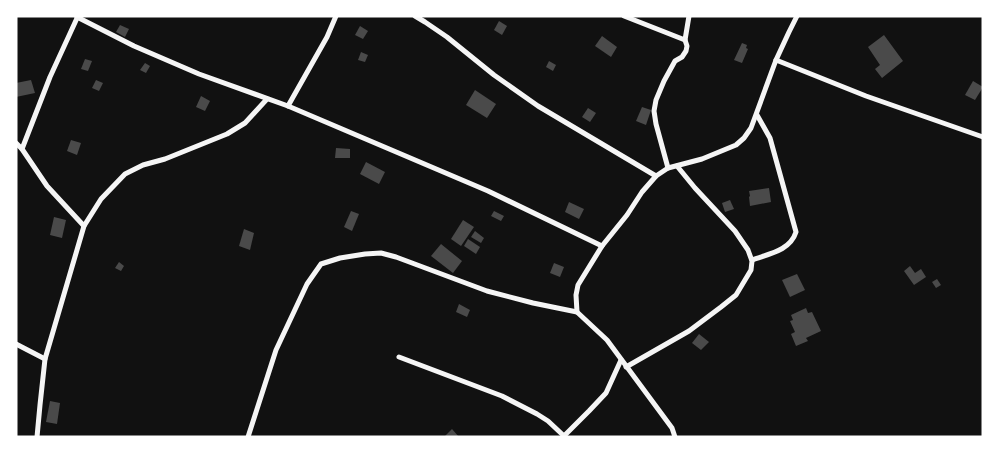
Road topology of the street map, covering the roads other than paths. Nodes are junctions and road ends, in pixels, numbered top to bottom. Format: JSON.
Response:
{"nodes":[{"id":1,"x":336,"y":16,"type":"edge"},
{"id":2,"x":414,"y":16,"type":"edge"},
{"id":3,"x":624,"y":16,"type":"edge"},
{"id":4,"x":690,"y":16,"type":"edge"},
{"id":5,"x":797,"y":16,"type":"edge"},
{"id":6,"x":78,"y":17,"type":"edge"},
{"id":7,"x":685,"y":40,"type":"junction"},
{"id":8,"x":776,"y":60,"type":"junction"},
{"id":9,"x":268,"y":99,"type":"junction"},
{"id":10,"x":288,"y":106,"type":"junction"},
{"id":11,"x":757,"y":114,"type":"junction"},
{"id":12,"x":983,"y":137,"type":"edge"},
{"id":13,"x":16,"y":143,"type":"edge"},
{"id":14,"x":22,"y":149,"type":"junction"},
{"id":15,"x":676,"y":166,"type":"junction"},
{"id":16,"x":668,"y":168,"type":"junction"},
{"id":17,"x":656,"y":176,"type":"junction"},
{"id":18,"x":84,"y":226,"type":"junction"},
{"id":19,"x":602,"y":246,"type":"junction"},
{"id":20,"x":752,"y":260,"type":"junction"},
{"id":21,"x":577,"y":312,"type":"junction"},
{"id":22,"x":16,"y":344,"type":"edge"},
{"id":23,"x":399,"y":357,"type":"dead end"},
{"id":24,"x":45,"y":359,"type":"junction"},
{"id":25,"x":621,"y":360,"type":"junction"},
{"id":26,"x":626,"y":367,"type":"junction"},
{"id":27,"x":564,"y":436,"type":"edge"},
{"id":28,"x":38,"y":437,"type":"edge"},
{"id":29,"x":248,"y":437,"type":"edge"},
{"id":30,"x":675,"y":437,"type":"edge"}],
"edges":[{"from":1,"to":10,"type":"street"},
{"from":2,"to":17,"type":"street"},
{"from":3,"to":7,"type":"street"},
{"from":4,"to":7,"type":"street"},
{"from":5,"to":8,"type":"street"},
{"from":6,"to":9,"type":"street"},
{"from":6,"to":14,"type":"street"},
{"from":7,"to":16,"type":"street"},
{"from":8,"to":11,"type":"street"},
{"from":8,"to":12,"type":"street"},
{"from":9,"to":10,"type":"street"},
{"from":9,"to":18,"type":"street"},
{"from":10,"to":19,"type":"street"},
{"from":11,"to":15,"type":"street"},
{"from":11,"to":20,"type":"street"},
{"from":13,"to":14,"type":"street"},
{"from":14,"to":18,"type":"street"},
{"from":15,"to":16,"type":"street"},
{"from":15,"to":20,"type":"street"},
{"from":16,"to":17,"type":"street"},
{"from":17,"to":19,"type":"street"},
{"from":18,"to":24,"type":"street"},
{"from":19,"to":21,"type":"street"},
{"from":20,"to":26,"type":"street"},
{"from":21,"to":25,"type":"street"},
{"from":21,"to":29,"type":"street"},
{"from":22,"to":24,"type":"street"},
{"from":23,"to":27,"type":"street"},
{"from":24,"to":28,"type":"street"},
{"from":25,"to":26,"type":"street"},
{"from":25,"to":27,"type":"street"},
{"from":26,"to":30,"type":"street"}]}
